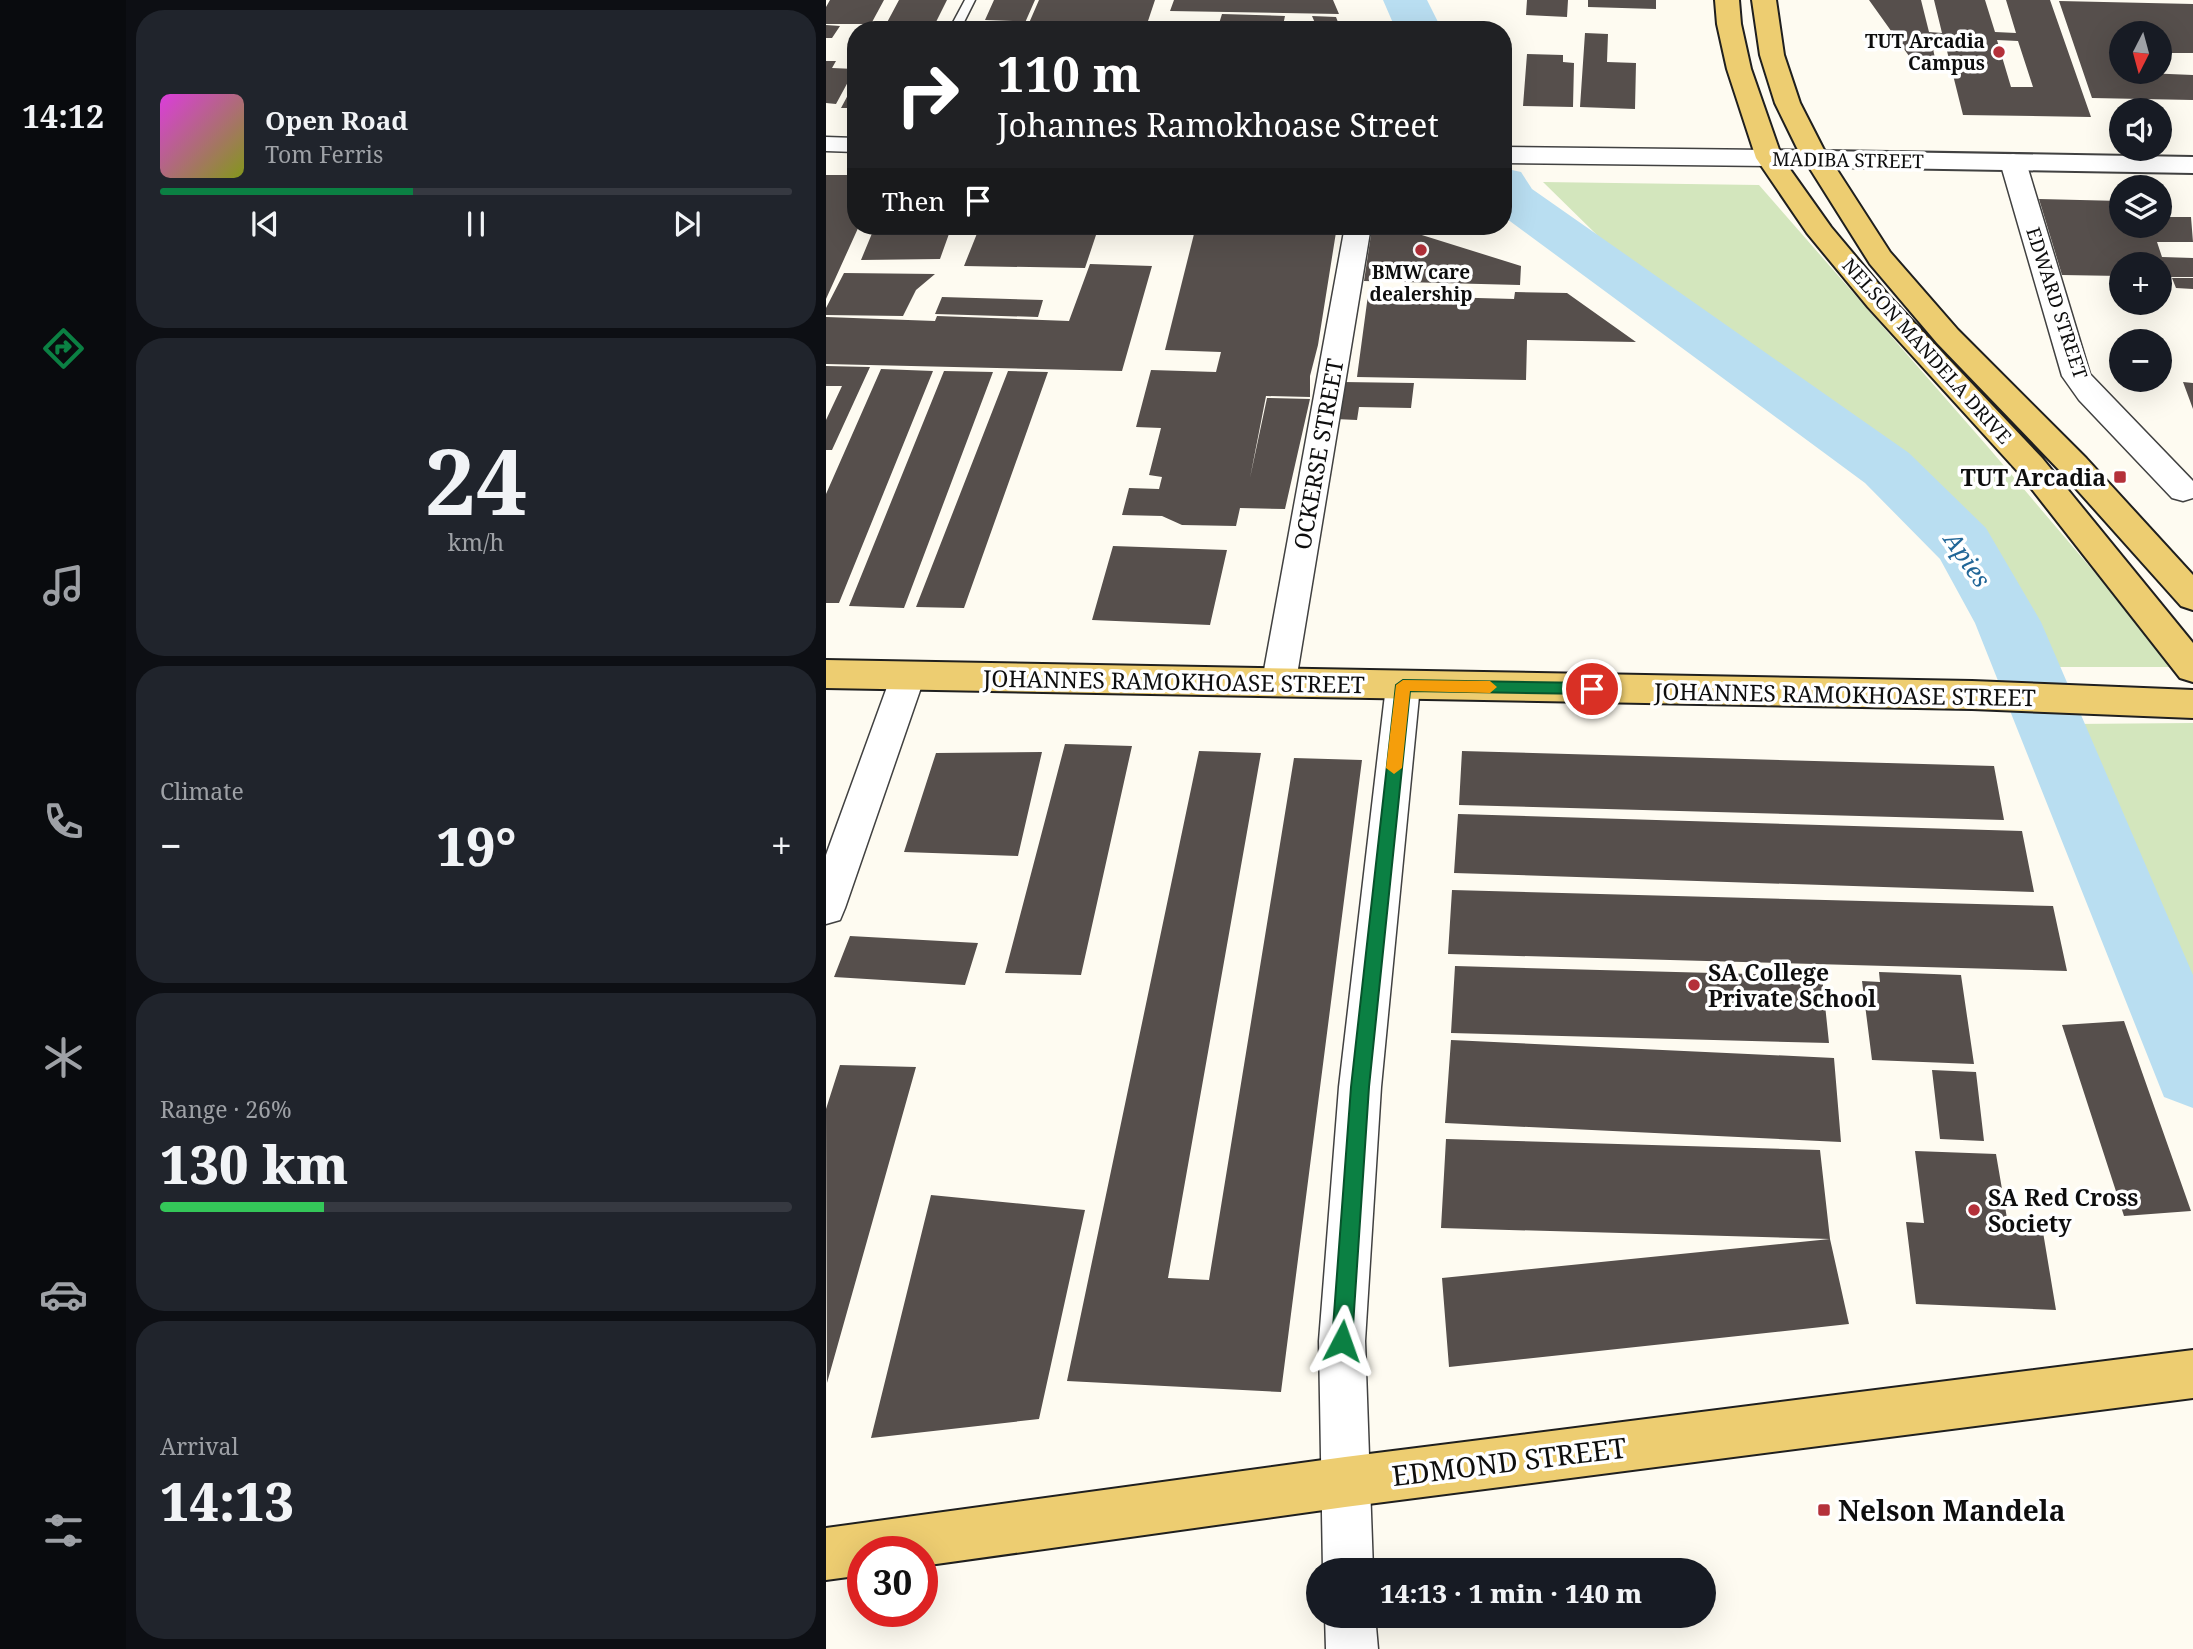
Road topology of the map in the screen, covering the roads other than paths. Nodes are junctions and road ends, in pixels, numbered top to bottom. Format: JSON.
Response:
{"nodes":[{"id":1,"x":970,"y":0,"type":"edge"},
{"id":2,"x":1727,"y":0,"type":"edge"},
{"id":3,"x":1765,"y":0,"type":"edge"},
{"id":4,"x":959,"y":21,"type":"edge"},
{"id":5,"x":826,"y":144,"type":"edge"},
{"id":6,"x":847,"y":145,"type":"edge"},
{"id":7,"x":1512,"y":155,"type":"edge"},
{"id":8,"x":1769,"y":158,"type":"junction"},
{"id":9,"x":1816,"y":159,"type":"junction"},
{"id":10,"x":2013,"y":162,"type":"junction"},
{"id":11,"x":2193,"y":165,"type":"edge"},
{"id":12,"x":1356,"y":235,"type":"edge"},
{"id":13,"x":2183,"y":490,"type":"dead end"},
{"id":14,"x":2193,"y":597,"type":"edge"},
{"id":15,"x":2193,"y":668,"type":"edge"},
{"id":16,"x":826,"y":674,"type":"edge"},
{"id":17,"x":908,"y":676,"type":"junction"},
{"id":18,"x":1279,"y":681,"type":"junction"},
{"id":19,"x":1403,"y":685,"type":"junction"},
{"id":20,"x":2193,"y":704,"type":"edge"},
{"id":21,"x":826,"y":908,"type":"edge"},
{"id":22,"x":2193,"y":1374,"type":"edge"},
{"id":23,"x":1345,"y":1482,"type":"junction"},
{"id":24,"x":826,"y":1554,"type":"edge"},
{"id":25,"x":1348,"y":1558,"type":"edge"},
{"id":26,"x":1351,"y":1628,"type":"edge"},
{"id":27,"x":1352,"y":1649,"type":"edge"}],
"edges":[{"from":1,"to":4,"type":"lane"},
{"from":2,"to":8,"type":"main road","name":"NELSON MANDELA DRIVE"},
{"from":3,"to":9,"type":"main road","name":"NELSON MANDELA DRIVE"},
{"from":5,"to":6,"type":"street"},
{"from":7,"to":8,"type":"street","name":"MADIBA STREET"},
{"from":8,"to":9,"type":"street","name":"MADIBA STREET"},
{"from":8,"to":15,"type":"main road","name":"NELSON MANDELA DRIVE"},
{"from":9,"to":10,"type":"street","name":"MADIBA STREET"},
{"from":9,"to":14,"type":"main road","name":"NELSON MANDELA DRIVE"},
{"from":10,"to":11,"type":"street","name":"MADIBA STREET"},
{"from":10,"to":13,"type":"street","name":"EDWARD STREET"},
{"from":12,"to":18,"type":"street","name":"OCKERSE STREET"},
{"from":16,"to":17,"type":"main road","name":"JOHANNES RAMOKHOASE STREET"},
{"from":17,"to":18,"type":"main road","name":"JOHANNES RAMOKHOASE STREET"},
{"from":17,"to":21,"type":"street"},
{"from":18,"to":19,"type":"main road","name":"JOHANNES RAMOKHOASE STREET"},
{"from":19,"to":20,"type":"main road","name":"JOHANNES RAMOKHOASE STREET"},
{"from":19,"to":23,"type":"street"},
{"from":22,"to":23,"type":"main road","name":"EDMOND STREET"},
{"from":23,"to":24,"type":"main road","name":"EDMOND STREET"},
{"from":23,"to":25,"type":"street"},
{"from":26,"to":27,"type":"street"}]}
